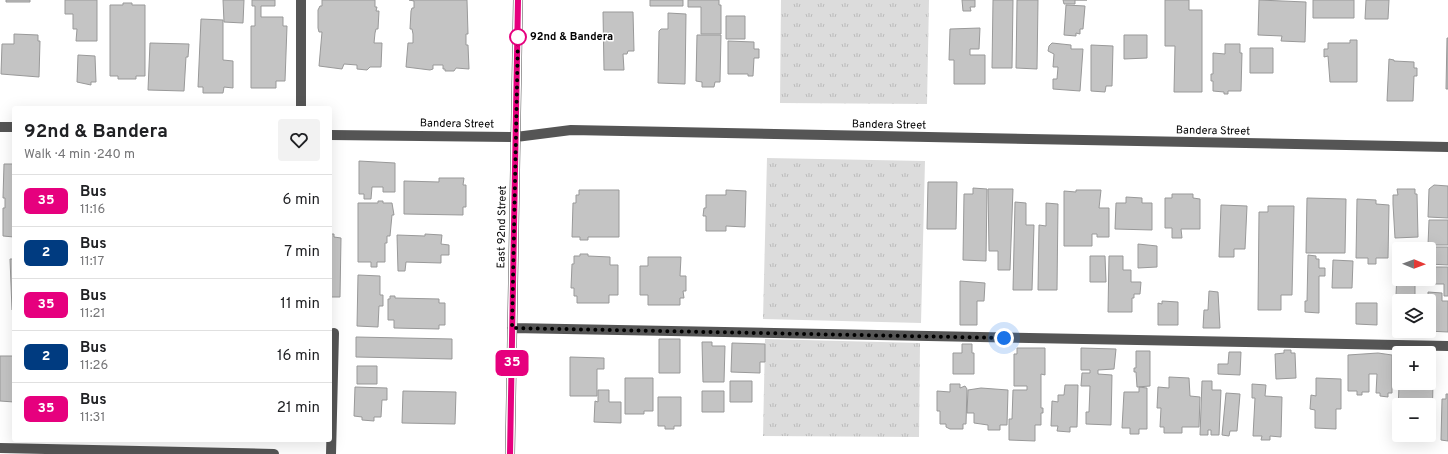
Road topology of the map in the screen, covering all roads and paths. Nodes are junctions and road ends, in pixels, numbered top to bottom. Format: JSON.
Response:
{"nodes":[{"id":1,"x":301,"y":0,"type":"edge"},
{"id":2,"x":518,"y":0,"type":"edge"},
{"id":3,"x":301,"y":106,"type":"edge"},
{"id":4,"x":0,"y":127,"type":"edge"},
{"id":5,"x":12,"y":127,"type":"edge"},
{"id":6,"x":332,"y":135,"type":"edge"},
{"id":7,"x":516,"y":137,"type":"junction"},
{"id":8,"x":1448,"y":148,"type":"edge"},
{"id":9,"x":512,"y":328,"type":"junction"},
{"id":10,"x":334,"y":333,"type":"dead end"},
{"id":11,"x":1448,"y":346,"type":"edge"},
{"id":12,"x":332,"y":414,"type":"edge"},
{"id":13,"x":331,"y":442,"type":"edge"},
{"id":14,"x":0,"y":448,"type":"edge"},
{"id":15,"x":274,"y":454,"type":"edge"},
{"id":16,"x":331,"y":454,"type":"edge"},
{"id":17,"x":510,"y":454,"type":"edge"}],
"edges":[{"from":1,"to":3,"type":"street"},
{"from":2,"to":7,"type":"street","name":"East 92nd Street"},
{"from":4,"to":5,"type":"street"},
{"from":6,"to":7,"type":"street","name":"Bandera Street"},
{"from":7,"to":8,"type":"street","name":"Bandera Street"},
{"from":7,"to":9,"type":"street","name":"East 92nd Street"},
{"from":9,"to":11,"type":"street"},
{"from":9,"to":17,"type":"street","name":"East 92nd Street"},
{"from":10,"to":12,"type":"street"},
{"from":13,"to":16,"type":"street"},
{"from":14,"to":15,"type":"street"}]}
